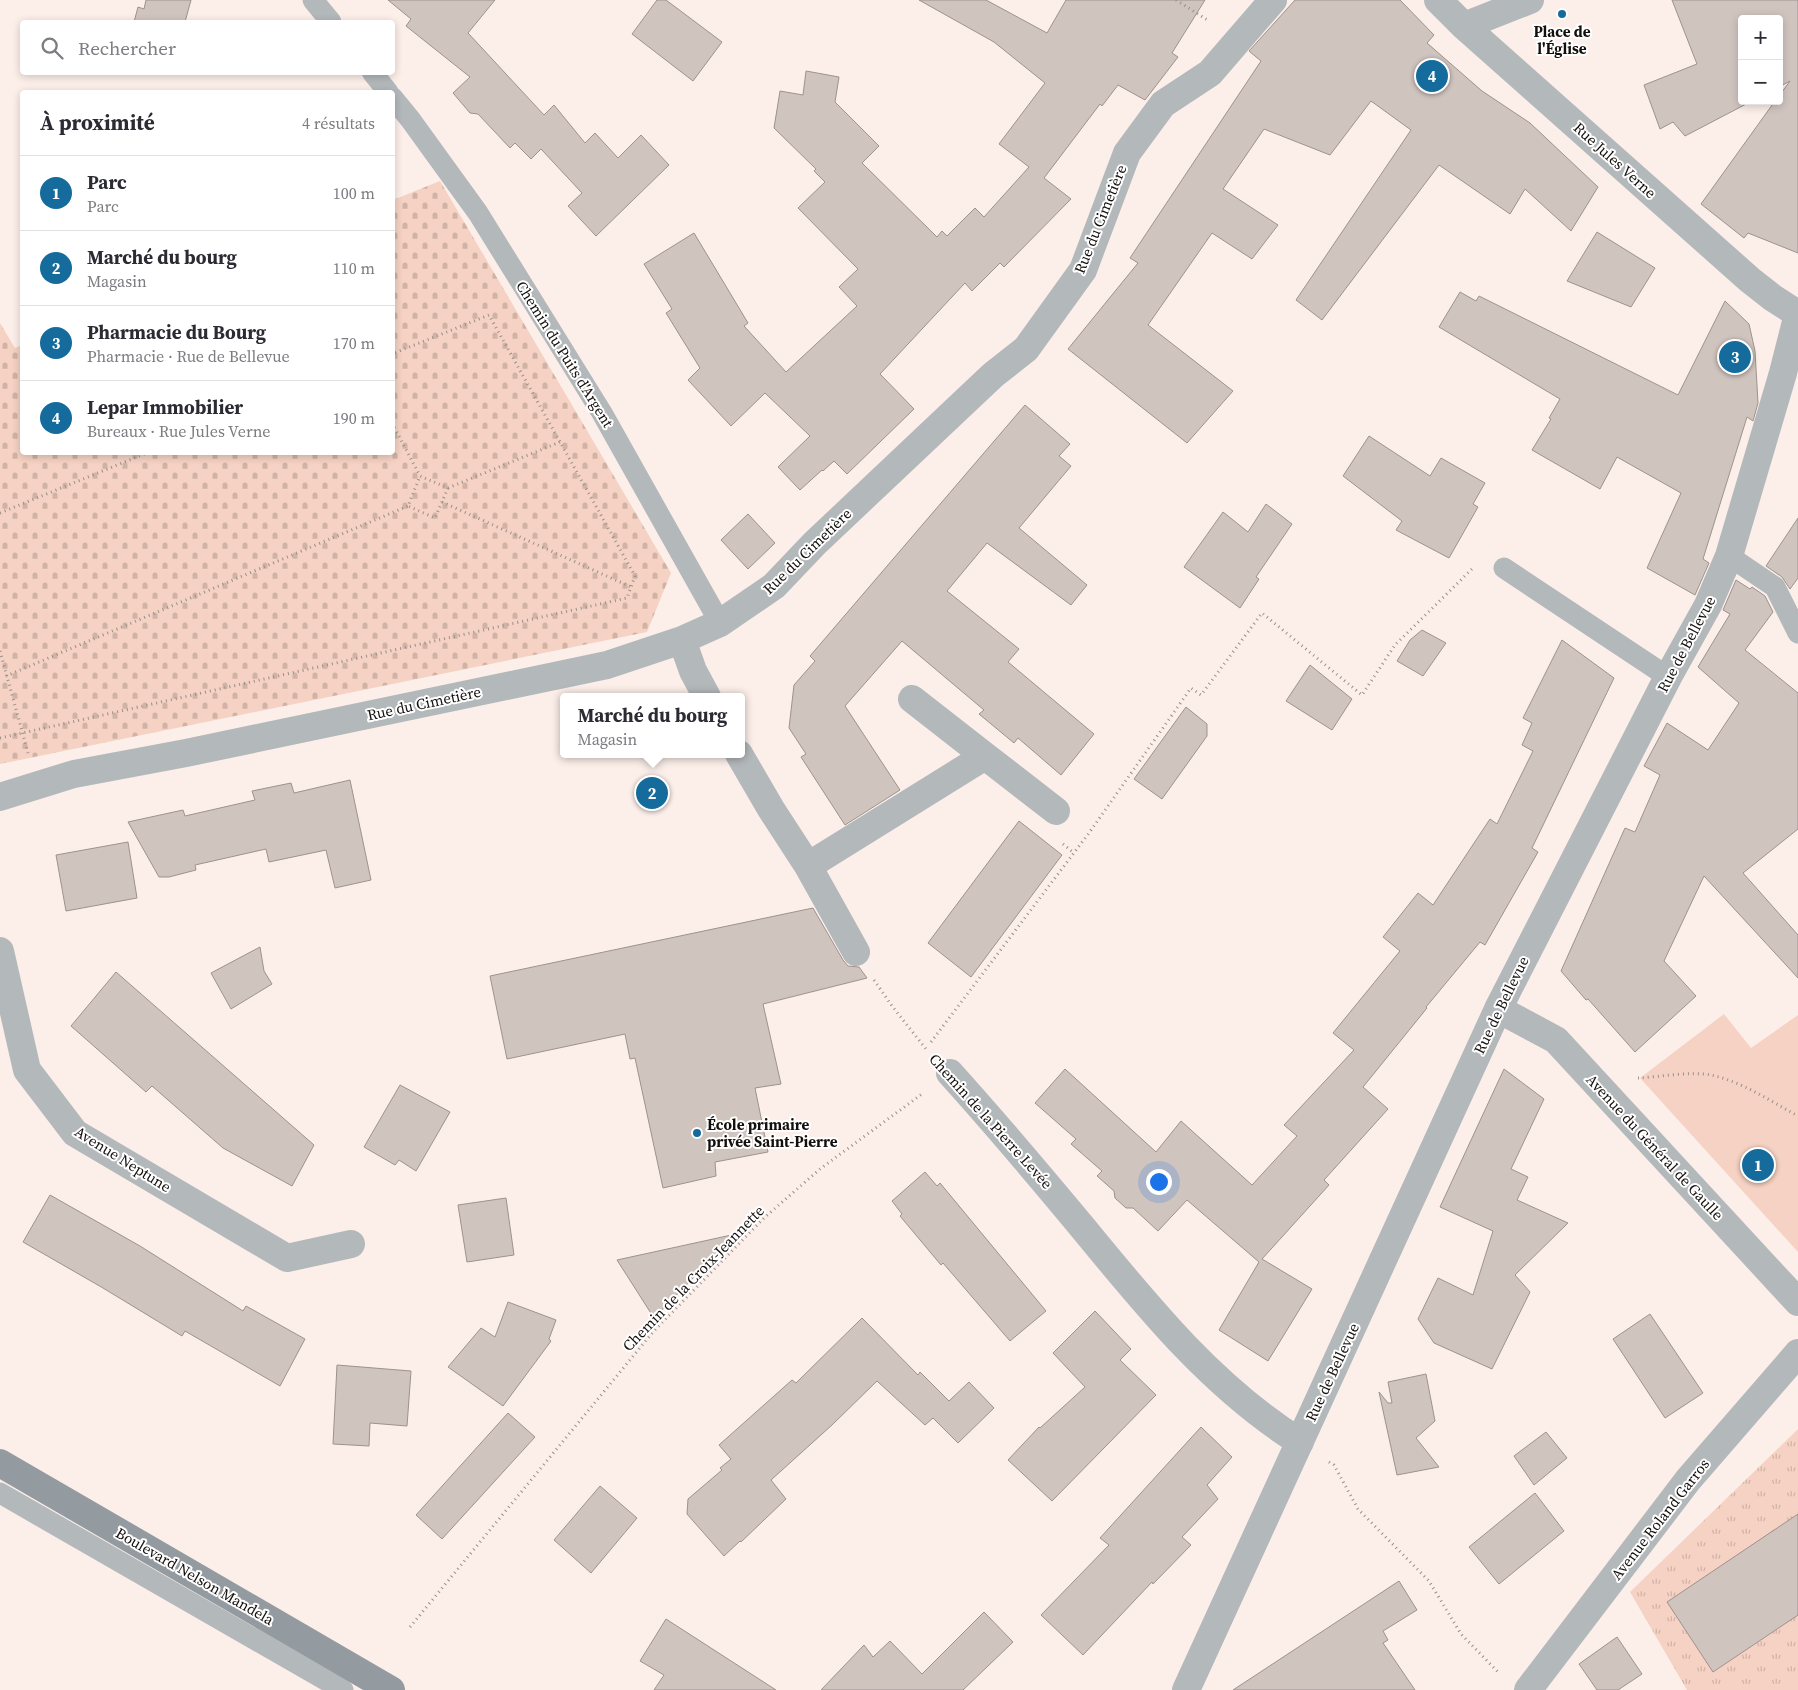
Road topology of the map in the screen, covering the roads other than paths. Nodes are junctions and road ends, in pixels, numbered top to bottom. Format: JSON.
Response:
{"nodes":[{"id":1,"x":313,"y":0,"type":"edge"},
{"id":2,"x":1273,"y":0,"type":"edge"},
{"id":3,"x":1438,"y":0,"type":"edge"},
{"id":4,"x":1530,"y":0,"type":"edge"},
{"id":5,"x":329,"y":20,"type":"edge"},
{"id":6,"x":1464,"y":26,"type":"junction"},
{"id":7,"x":374,"y":75,"type":"edge"},
{"id":8,"x":386,"y":90,"type":"edge"},
{"id":9,"x":395,"y":101,"type":"edge"},
{"id":10,"x":1798,"y":314,"type":"edge"},
{"id":11,"x":1729,"y":556,"type":"junction"},
{"id":12,"x":1504,"y":568,"type":"road end"},
{"id":13,"x":720,"y":623,"type":"junction"},
{"id":14,"x":1798,"y":633,"type":"edge"},
{"id":15,"x":682,"y":640,"type":"junction"},
{"id":16,"x":1668,"y":678,"type":"junction"},
{"id":17,"x":705,"y":693,"type":"edge"},
{"id":18,"x":912,"y":698,"type":"dead end"},
{"id":19,"x":985,"y":756,"type":"junction"},
{"id":20,"x":740,"y":758,"type":"edge"},
{"id":21,"x":0,"y":797,"type":"edge"},
{"id":22,"x":1056,"y":811,"type":"dead end"},
{"id":23,"x":808,"y":866,"type":"junction"},
{"id":24,"x":0,"y":951,"type":"edge"},
{"id":25,"x":856,"y":952,"type":"road end"},
{"id":26,"x":1498,"y":1009,"type":"junction"},
{"id":27,"x":950,"y":1073,"type":"road end"},
{"id":28,"x":351,"y":1244,"type":"dead end"},
{"id":29,"x":1798,"y":1302,"type":"edge"},
{"id":30,"x":1798,"y":1353,"type":"edge"},
{"id":31,"x":1300,"y":1442,"type":"junction"},
{"id":32,"x":0,"y":1463,"type":"edge"},
{"id":33,"x":0,"y":1492,"type":"edge"},
{"id":34,"x":343,"y":1690,"type":"edge"},
{"id":35,"x":391,"y":1690,"type":"edge"},
{"id":36,"x":1186,"y":1690,"type":"edge"},
{"id":37,"x":1528,"y":1690,"type":"edge"}],
"edges":[{"from":1,"to":5,"type":"lane"},
{"from":2,"to":13,"type":"street","name":"Rue du Cimetière"},
{"from":3,"to":6,"type":"street","name":"Rue Jules Verne"},
{"from":4,"to":6,"type":"street"},
{"from":6,"to":10,"type":"street","name":"Rue Jules Verne"},
{"from":7,"to":8,"type":"lane"},
{"from":9,"to":13,"type":"lane","name":"Chemin du Puits d'Argent"},
{"from":10,"to":11,"type":"street","name":"Rue de Bellevue"},
{"from":11,"to":14,"type":"lane"},
{"from":11,"to":16,"type":"street","name":"Rue de Bellevue"},
{"from":12,"to":16,"type":"lane"},
{"from":13,"to":15,"type":"street","name":"Rue du Cimetière"},
{"from":15,"to":17,"type":"street"},
{"from":15,"to":21,"type":"street","name":"Rue du Cimetière"},
{"from":16,"to":26,"type":"street","name":"Rue de Bellevue"},
{"from":18,"to":19,"type":"street"},
{"from":19,"to":22,"type":"street"},
{"from":19,"to":23,"type":"street"},
{"from":20,"to":23,"type":"street"},
{"from":23,"to":25,"type":"street"},
{"from":24,"to":28,"type":"street","name":"Avenue Neptune"},
{"from":26,"to":29,"type":"street","name":"Avenue du Général de Gaulle"},
{"from":26,"to":31,"type":"street","name":"Rue de Bellevue"},
{"from":27,"to":31,"type":"street","name":"Chemin de la Pierre Levée"},
{"from":30,"to":37,"type":"street","name":"Avenue Roland Garros"},
{"from":31,"to":36,"type":"street","name":"Rue de Bellevue"},
{"from":32,"to":35,"type":"street","name":"Boulevard Nelson Mandela"},
{"from":33,"to":34,"type":"lane"}]}
